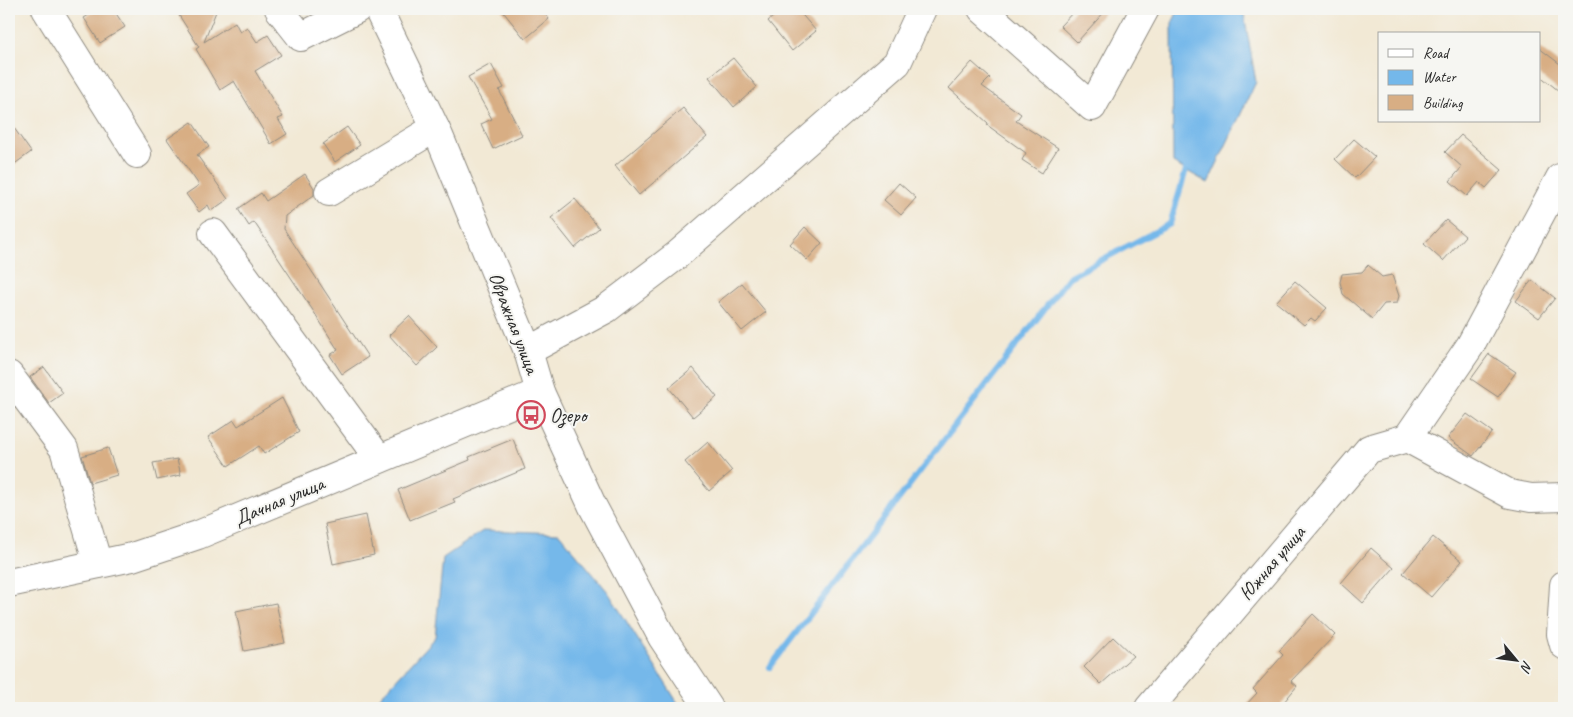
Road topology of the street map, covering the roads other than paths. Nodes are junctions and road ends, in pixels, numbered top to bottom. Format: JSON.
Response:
{"nodes":[{"id":1,"x":46,"y":9,"type":"edge"},
{"id":2,"x":279,"y":9,"type":"edge"},
{"id":3,"x":357,"y":9,"type":"edge"},
{"id":4,"x":378,"y":9,"type":"edge"},
{"id":5,"x":922,"y":9,"type":"edge"},
{"id":6,"x":982,"y":9,"type":"edge"},
{"id":7,"x":1145,"y":9,"type":"edge"},
{"id":8,"x":435,"y":128,"type":"junction"},
{"id":9,"x":137,"y":154,"type":"dead end"},
{"id":10,"x":1560,"y":178,"type":"dead end"},
{"id":11,"x":329,"y":192,"type":"dead end"},
{"id":12,"x":213,"y":233,"type":"dead end"},
{"id":13,"x":528,"y":351,"type":"junction"},
{"id":14,"x":9,"y":375,"type":"edge"},
{"id":15,"x":540,"y":392,"type":"junction"},
{"id":16,"x":1407,"y":438,"type":"junction"},
{"id":17,"x":379,"y":459,"type":"junction"},
{"id":18,"x":1564,"y":497,"type":"edge"},
{"id":19,"x":98,"y":564,"type":"junction"},
{"id":20,"x":9,"y":583,"type":"edge"},
{"id":21,"x":1564,"y":585,"type":"edge"},
{"id":22,"x":1564,"y":645,"type":"edge"},
{"id":23,"x":709,"y":708,"type":"edge"},
{"id":24,"x":1149,"y":708,"type":"edge"}],
"edges":[{"from":1,"to":9,"type":"street"},
{"from":2,"to":3,"type":"street"},
{"from":4,"to":8,"type":"street","name":"Овражная улица"},
{"from":5,"to":13,"type":"street"},
{"from":6,"to":7,"type":"street"},
{"from":8,"to":11,"type":"street"},
{"from":8,"to":13,"type":"street","name":"Овражная улица"},
{"from":10,"to":16,"type":"street"},
{"from":12,"to":17,"type":"street"},
{"from":13,"to":15,"type":"street","name":"Овражная улица"},
{"from":14,"to":19,"type":"street"},
{"from":15,"to":17,"type":"street","name":"Дачная улица"},
{"from":15,"to":23,"type":"street","name":"Овражная улица"},
{"from":16,"to":18,"type":"street"},
{"from":16,"to":24,"type":"street","name":"Южная улица"},
{"from":17,"to":19,"type":"street","name":"Дачная улица"},
{"from":19,"to":20,"type":"street","name":"Дачная улица"},
{"from":21,"to":22,"type":"street"}]}
